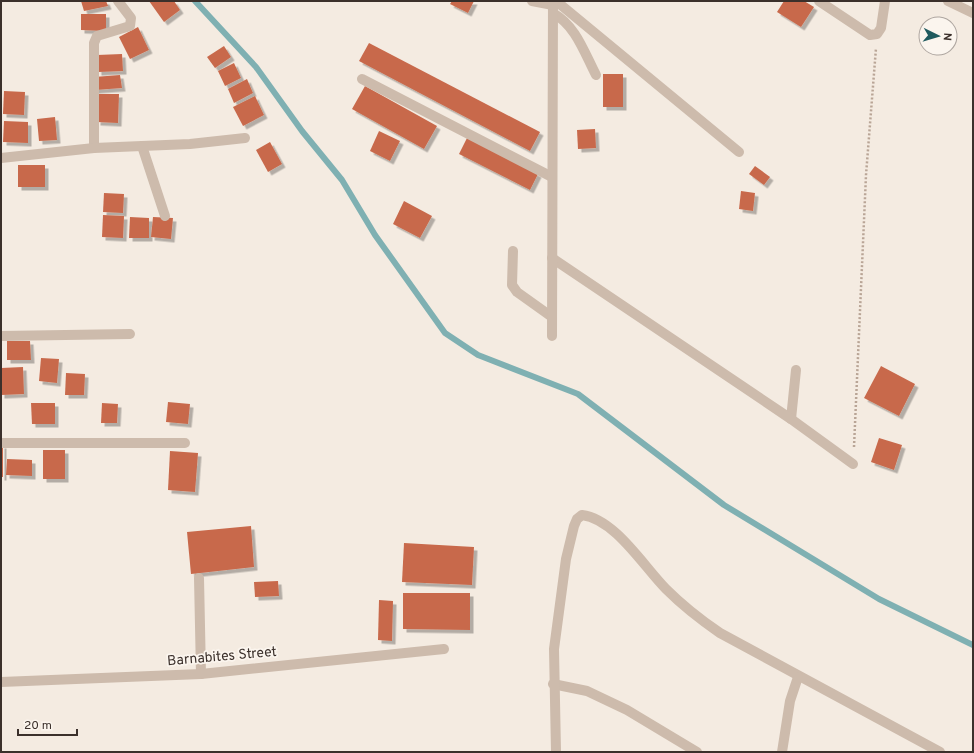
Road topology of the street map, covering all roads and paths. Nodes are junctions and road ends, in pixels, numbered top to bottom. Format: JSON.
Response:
{"nodes":[{"id":1,"x":118,"y":1,"type":"edge"},
{"id":2,"x":532,"y":1,"type":"edge"},
{"id":3,"x":819,"y":1,"type":"edge"},
{"id":4,"x":885,"y":1,"type":"edge"},
{"id":5,"x":948,"y":1,"type":"edge"},
{"id":6,"x":554,"y":5,"type":"edge"},
{"id":7,"x":973,"y":13,"type":"edge"},
{"id":8,"x":877,"y":34,"type":"junction"},
{"id":9,"x":596,"y":75,"type":"dead end"},
{"id":10,"x":362,"y":79,"type":"dead end"},
{"id":11,"x":245,"y":138,"type":"dead end"},
{"id":12,"x":142,"y":146,"type":"junction"},
{"id":13,"x":94,"y":148,"type":"junction"},
{"id":14,"x":739,"y":152,"type":"dead end"},
{"id":15,"x":1,"y":158,"type":"edge"},
{"id":16,"x":552,"y":177,"type":"junction"},
{"id":17,"x":165,"y":216,"type":"dead end"},
{"id":18,"x":513,"y":251,"type":"dead end"},
{"id":19,"x":552,"y":258,"type":"junction"},
{"id":20,"x":552,"y":317,"type":"junction"},
{"id":21,"x":130,"y":334,"type":"dead end"},
{"id":22,"x":1,"y":336,"type":"edge"},
{"id":23,"x":552,"y":336,"type":"dead end"},
{"id":24,"x":796,"y":370,"type":"dead end"},
{"id":25,"x":791,"y":419,"type":"junction"},
{"id":26,"x":1,"y":443,"type":"edge"},
{"id":27,"x":185,"y":443,"type":"dead end"},
{"id":28,"x":853,"y":464,"type":"joint"},
{"id":29,"x":199,"y":578,"type":"dead end"},
{"id":30,"x":444,"y":649,"type":"dead end"},
{"id":31,"x":201,"y":674,"type":"junction"},
{"id":32,"x":798,"y":677,"type":"junction"},
{"id":33,"x":1,"y":682,"type":"edge"},
{"id":34,"x":553,"y":684,"type":"junction"},
{"id":35,"x":556,"y":752,"type":"edge"},
{"id":36,"x":697,"y":752,"type":"edge"},
{"id":37,"x":782,"y":752,"type":"edge"},
{"id":38,"x":940,"y":752,"type":"edge"}],
"edges":[{"from":1,"to":13,"type":"street"},
{"from":2,"to":6,"type":"street"},
{"from":3,"to":8,"type":"street"},
{"from":4,"to":8,"type":"street"},
{"from":5,"to":7,"type":"street"},
{"from":6,"to":9,"type":"street"},
{"from":6,"to":14,"type":"street"},
{"from":6,"to":16,"type":"street"},
{"from":8,"to":28,"type":"path"},
{"from":10,"to":16,"type":"street"},
{"from":11,"to":12,"type":"street"},
{"from":12,"to":13,"type":"street"},
{"from":12,"to":17,"type":"street"},
{"from":13,"to":15,"type":"street"},
{"from":16,"to":19,"type":"street"},
{"from":18,"to":20,"type":"street"},
{"from":19,"to":20,"type":"street"},
{"from":19,"to":25,"type":"street"},
{"from":20,"to":23,"type":"street"},
{"from":21,"to":22,"type":"street"},
{"from":24,"to":25,"type":"street"},
{"from":25,"to":28,"type":"street"},
{"from":26,"to":27,"type":"street"},
{"from":29,"to":31,"type":"street"},
{"from":30,"to":31,"type":"street","name":"Barnabites Street"},
{"from":31,"to":33,"type":"street","name":"Barnabites Street"},
{"from":32,"to":34,"type":"street"},
{"from":32,"to":37,"type":"street"},
{"from":32,"to":38,"type":"street"},
{"from":34,"to":35,"type":"street"},
{"from":34,"to":36,"type":"street"}]}
